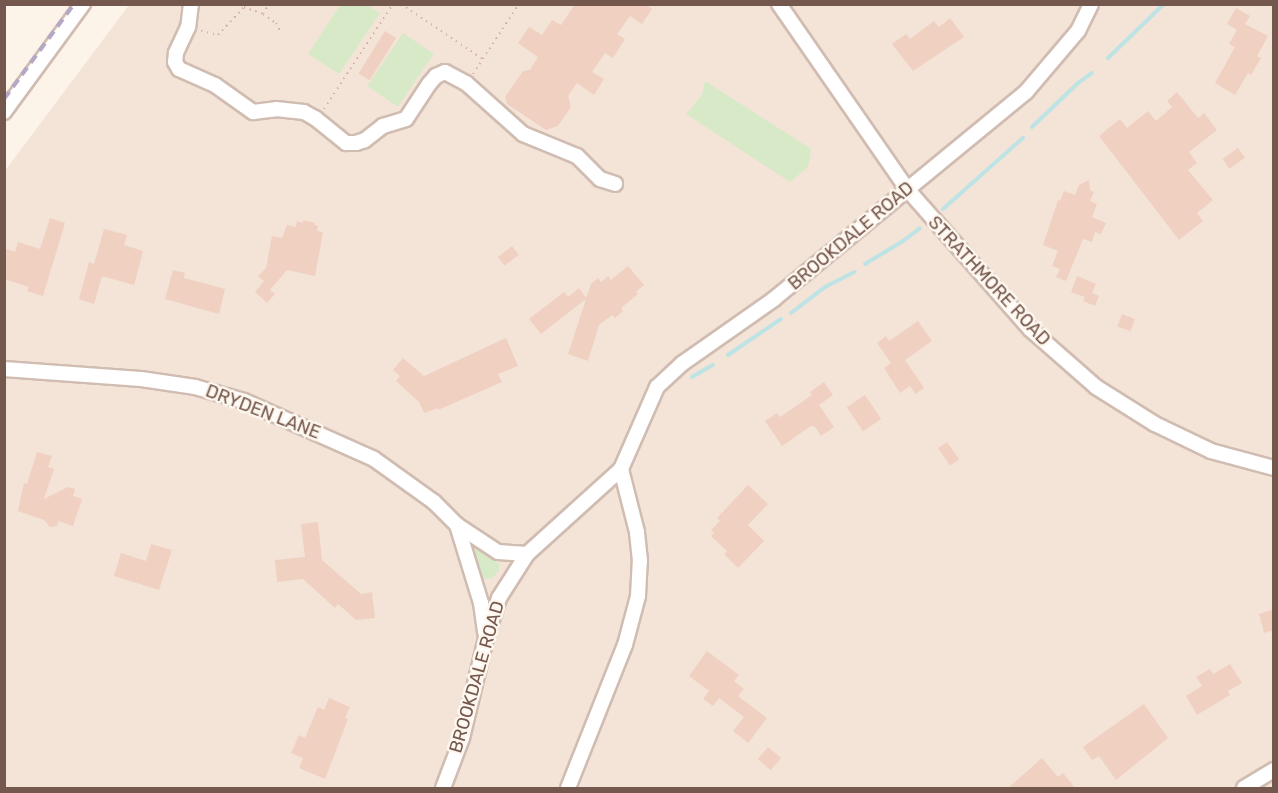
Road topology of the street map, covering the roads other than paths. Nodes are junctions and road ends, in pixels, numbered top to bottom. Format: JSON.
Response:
{"nodes":[{"id":1,"x":83,"y":4,"type":"edge"},
{"id":2,"x":191,"y":4,"type":"edge"},
{"id":3,"x":779,"y":4,"type":"edge"},
{"id":4,"x":1091,"y":4,"type":"edge"},
{"id":5,"x":4,"y":112,"type":"edge"},
{"id":6,"x":615,"y":184,"type":"dead end"},
{"id":7,"x":907,"y":189,"type":"junction"},
{"id":8,"x":4,"y":369,"type":"edge"},
{"id":9,"x":1274,"y":468,"type":"edge"},
{"id":10,"x":621,"y":469,"type":"junction"},
{"id":11,"x":457,"y":525,"type":"junction"},
{"id":12,"x":527,"y":554,"type":"junction"},
{"id":13,"x":486,"y":638,"type":"junction"},
{"id":14,"x":1274,"y":770,"type":"edge"},
{"id":15,"x":443,"y":789,"type":"edge"},
{"id":16,"x":568,"y":789,"type":"edge"},
{"id":17,"x":1244,"y":789,"type":"edge"}],
"edges":[{"from":1,"to":5,"type":"street"},
{"from":2,"to":6,"type":"street"},
{"from":3,"to":7,"type":"street","name":"STRATHMORE ROAD"},
{"from":4,"to":7,"type":"street","name":"BROOKDALE ROAD"},
{"from":7,"to":9,"type":"street","name":"STRATHMORE ROAD"},
{"from":7,"to":10,"type":"street","name":"BROOKDALE ROAD"},
{"from":8,"to":11,"type":"street","name":"DRYDEN LANE"},
{"from":10,"to":12,"type":"street","name":"BROOKDALE ROAD"},
{"from":10,"to":16,"type":"street"},
{"from":11,"to":12,"type":"street","name":"DRYDEN LANE"},
{"from":11,"to":13,"type":"street","name":"DRYDEN LANE"},
{"from":12,"to":13,"type":"street","name":"BROOKDALE ROAD"},
{"from":13,"to":15,"type":"street","name":"BROOKDALE ROAD"},
{"from":14,"to":17,"type":"street"}]}
